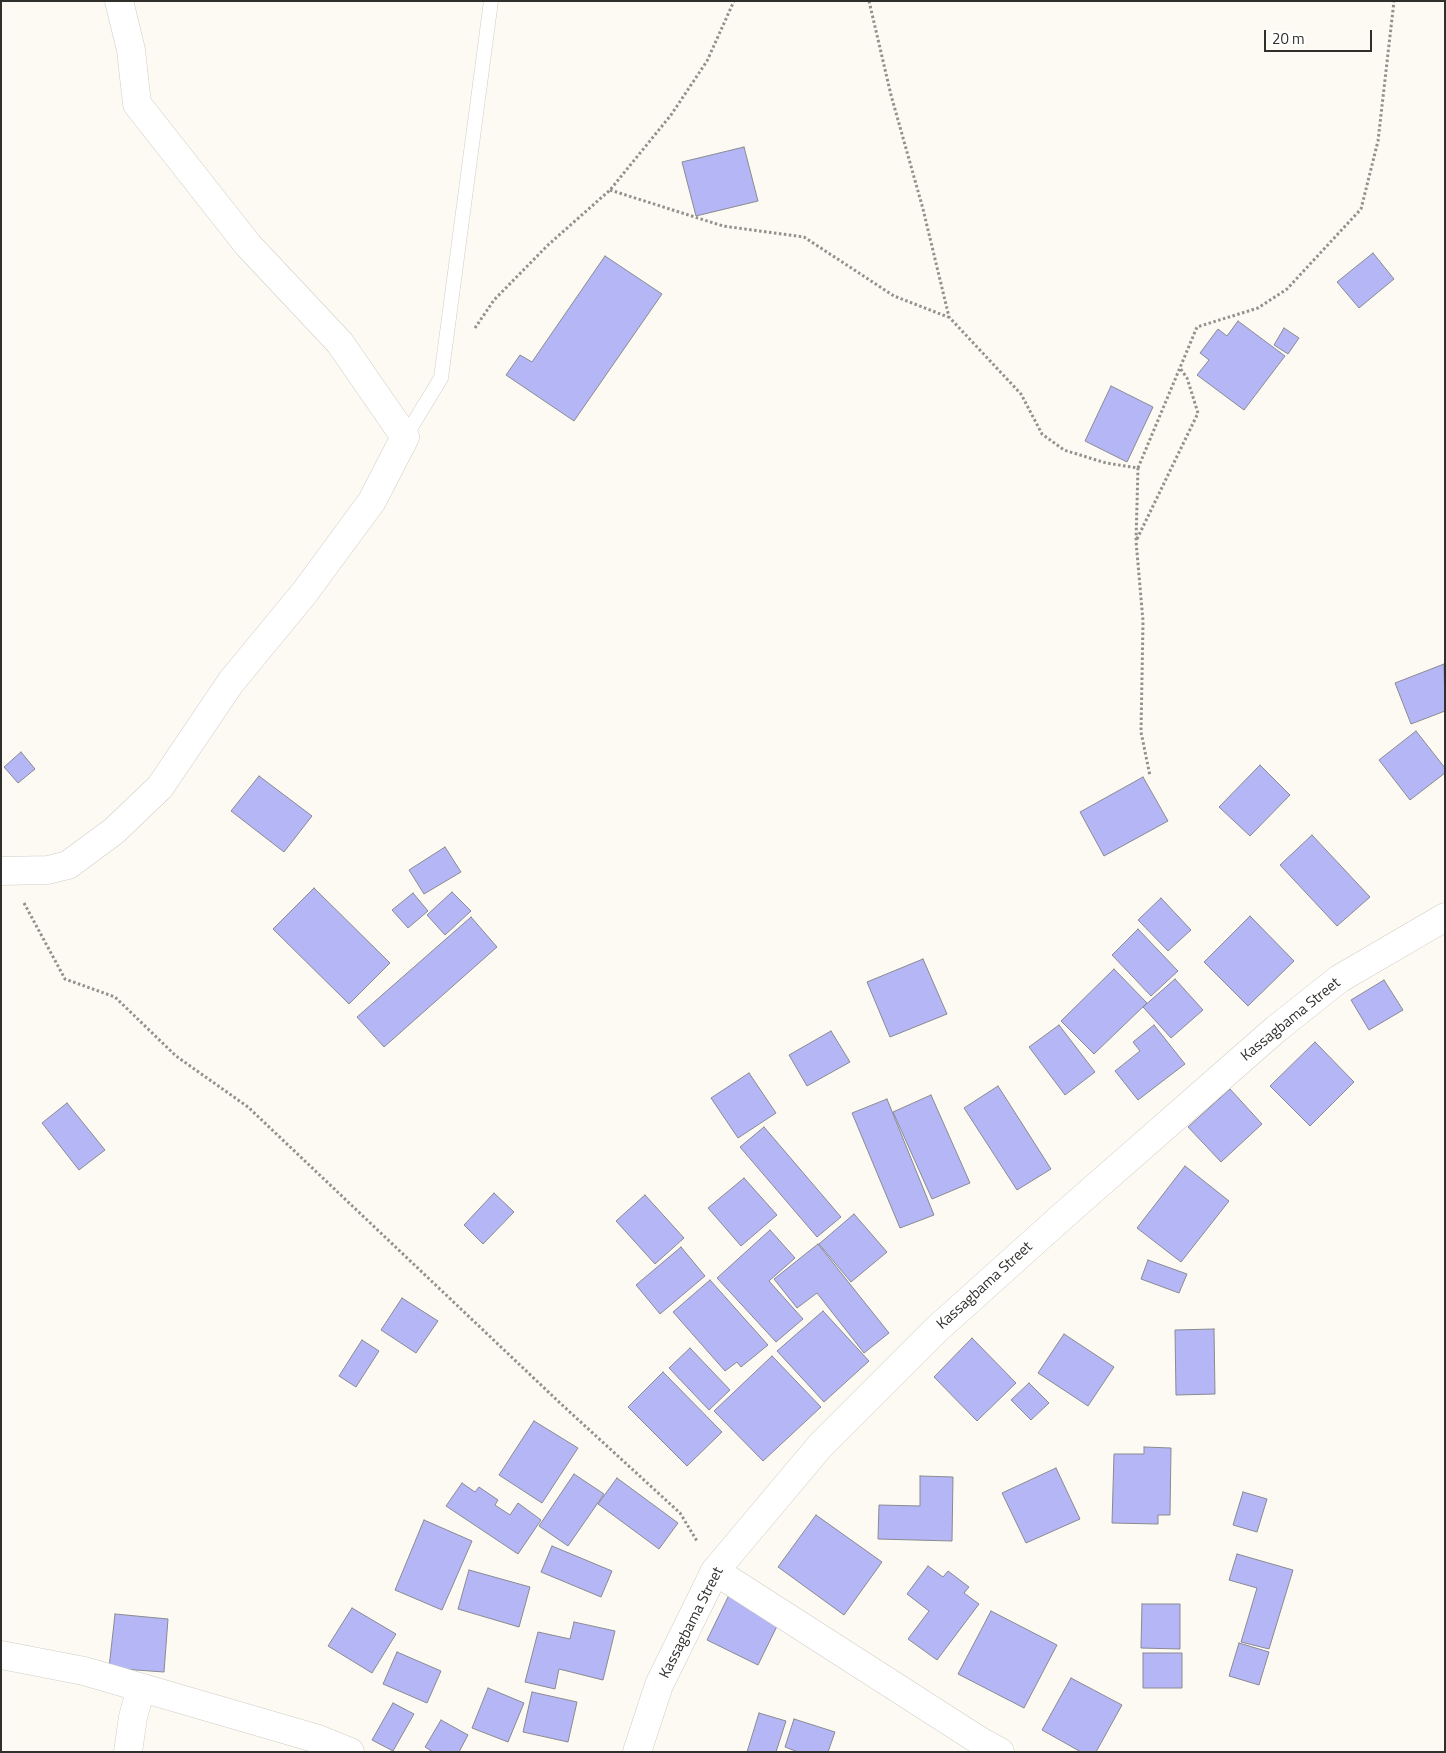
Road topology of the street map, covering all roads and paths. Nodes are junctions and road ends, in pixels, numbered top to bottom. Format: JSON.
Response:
{"nodes":[{"id":1,"x":119,"y":1,"type":"edge"},
{"id":2,"x":491,"y":1,"type":"edge"},
{"id":3,"x":734,"y":1,"type":"edge"},
{"id":4,"x":869,"y":1,"type":"edge"},
{"id":5,"x":1394,"y":1,"type":"edge"},
{"id":6,"x":610,"y":190,"type":"junction"},
{"id":7,"x":949,"y":317,"type":"junction"},
{"id":8,"x":473,"y":331,"type":"dead end"},
{"id":9,"x":1180,"y":368,"type":"junction"},
{"id":10,"x":405,"y":437,"type":"junction"},
{"id":11,"x":1138,"y":468,"type":"junction"},
{"id":12,"x":1136,"y":541,"type":"junction"},
{"id":13,"x":1150,"y":776,"type":"dead end"},
{"id":14,"x":4,"y":871,"type":"edge"},
{"id":15,"x":1445,"y":917,"type":"edge"},
{"id":16,"x":715,"y":1571,"type":"junction"},
{"id":17,"x":1,"y":1655,"type":"edge"},
{"id":18,"x":141,"y":1688,"type":"junction"},
{"id":19,"x":128,"y":1752,"type":"edge"},
{"id":20,"x":350,"y":1752,"type":"edge"},
{"id":21,"x":637,"y":1752,"type":"edge"},
{"id":22,"x":1000,"y":1752,"type":"edge"}],
"edges":[{"from":1,"to":10,"type":"street"},
{"from":2,"to":10,"type":"lane"},
{"from":3,"to":6,"type":"path"},
{"from":4,"to":7,"type":"path"},
{"from":5,"to":9,"type":"path"},
{"from":6,"to":7,"type":"path"},
{"from":6,"to":8,"type":"path"},
{"from":7,"to":11,"type":"path"},
{"from":9,"to":11,"type":"path"},
{"from":9,"to":12,"type":"path"},
{"from":10,"to":14,"type":"street"},
{"from":11,"to":12,"type":"path"},
{"from":12,"to":13,"type":"path"},
{"from":14,"to":16,"type":"path"},
{"from":15,"to":16,"type":"street","name":"Kassagbama Street"},
{"from":16,"to":21,"type":"street","name":"Kassagbama Street"},
{"from":16,"to":22,"type":"street"},
{"from":17,"to":18,"type":"street"},
{"from":18,"to":19,"type":"street"},
{"from":18,"to":20,"type":"street"}]}
